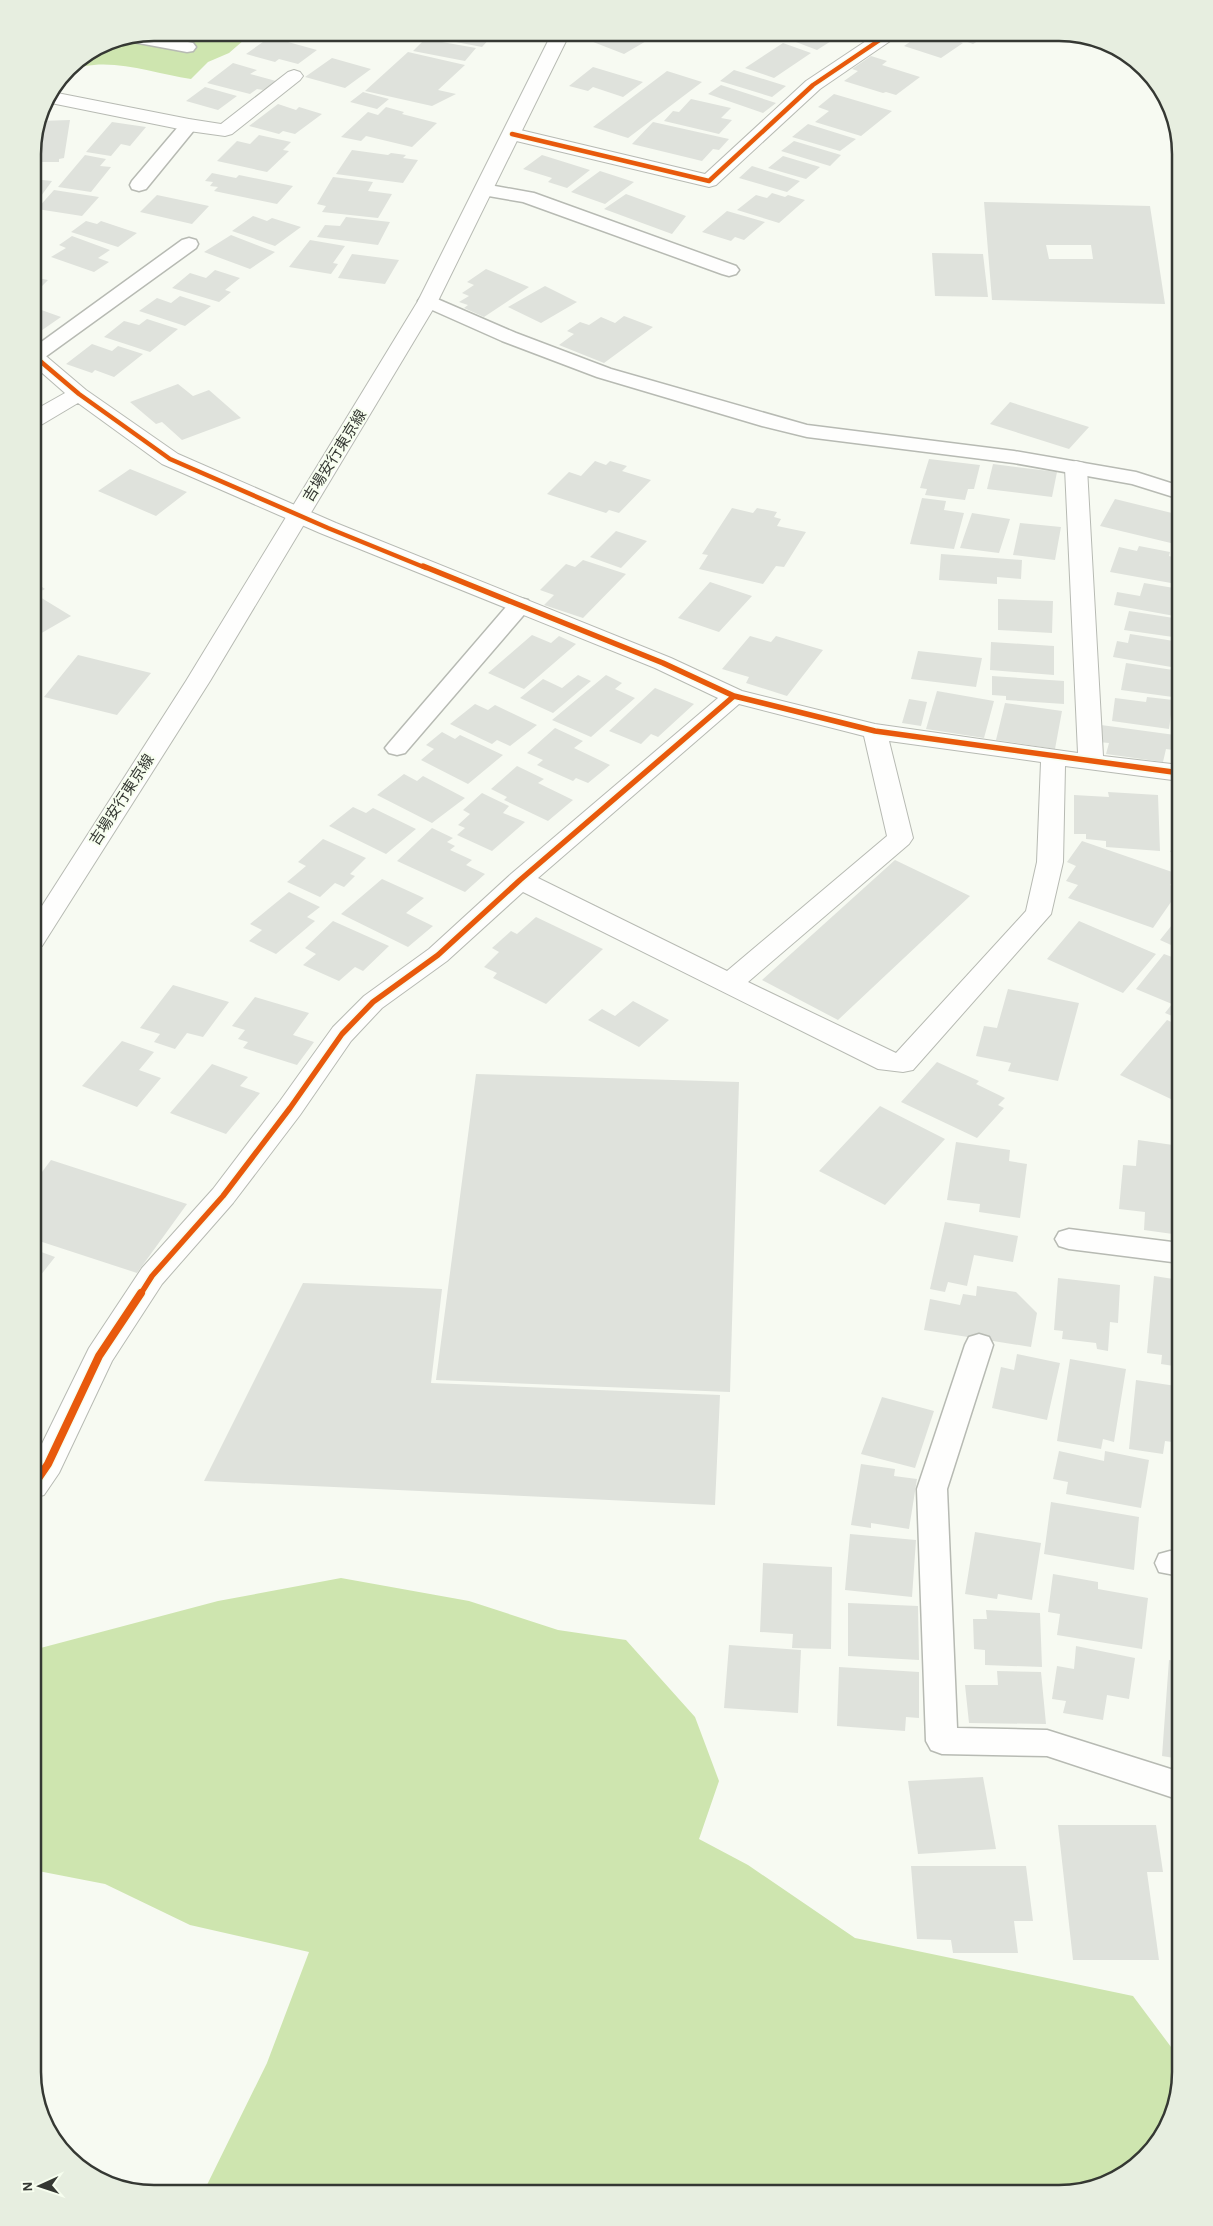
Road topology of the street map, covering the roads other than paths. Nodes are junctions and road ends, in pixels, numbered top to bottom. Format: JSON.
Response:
{"nodes":[{"id":1,"x":155,"y":41,"type":"edge"},
{"id":2,"x":557,"y":41,"type":"edge"},
{"id":3,"x":878,"y":41,"type":"edge"},
{"id":4,"x":187,"y":47,"type":"dead end"},
{"id":5,"x":294,"y":76,"type":"dead end"},
{"id":6,"x":56,"y":98,"type":"edge"},
{"id":7,"x":189,"y":125,"type":"junction"},
{"id":8,"x":512,"y":134,"type":"junction"},
{"id":9,"x":139,"y":184,"type":"dead end"},
{"id":10,"x":484,"y":190,"type":"junction"},
{"id":11,"x":189,"y":244,"type":"dead end"},
{"id":12,"x":730,"y":270,"type":"dead end"},
{"id":13,"x":428,"y":301,"type":"junction"},
{"id":14,"x":41,"y":350,"type":"edge"},
{"id":15,"x":41,"y":363,"type":"edge"},
{"id":16,"x":79,"y":394,"type":"junction"},
{"id":17,"x":41,"y":415,"type":"edge"},
{"id":18,"x":1076,"y":468,"type":"junction"},
{"id":19,"x":1172,"y":490,"type":"edge"},
{"id":20,"x":297,"y":515,"type":"junction"},
{"id":21,"x":520,"y":605,"type":"junction"},
{"id":22,"x":734,"y":696,"type":"junction"},
{"id":23,"x":875,"y":731,"type":"junction"},
{"id":24,"x":397,"y":748,"type":"dead end"},
{"id":25,"x":1053,"y":756,"type":"junction"},
{"id":26,"x":1091,"y":762,"type":"junction"},
{"id":27,"x":1172,"y":772,"type":"edge"},
{"id":28,"x":520,"y":880,"type":"junction"},
{"id":29,"x":41,"y":927,"type":"edge"},
{"id":30,"x":729,"y":984,"type":"junction"},
{"id":31,"x":1069,"y":1239,"type":"dead end"},
{"id":32,"x":1172,"y":1252,"type":"edge"},
{"id":33,"x":979,"y":1345,"type":"dead end"},
{"id":34,"x":41,"y":1474,"type":"edge"},
{"id":35,"x":1172,"y":1783,"type":"edge"}],
"edges":[{"from":1,"to":4,"type":"lane"},
{"from":2,"to":8,"type":"street","name":"吉場安行東京線"},
{"from":3,"to":8,"type":"street"},
{"from":5,"to":7,"type":"street"},
{"from":6,"to":7,"type":"street"},
{"from":7,"to":9,"type":"lane"},
{"from":8,"to":10,"type":"street","name":"吉場安行東京線"},
{"from":10,"to":12,"type":"lane"},
{"from":10,"to":13,"type":"street","name":"吉場安行東京線"},
{"from":11,"to":14,"type":"lane"},
{"from":13,"to":18,"type":"lane"},
{"from":13,"to":20,"type":"street","name":"吉場安行東京線"},
{"from":15,"to":16,"type":"street"},
{"from":16,"to":17,"type":"street"},
{"from":16,"to":20,"type":"street"},
{"from":18,"to":19,"type":"lane"},
{"from":18,"to":26,"type":"street"},
{"from":20,"to":21,"type":"street"},
{"from":20,"to":29,"type":"street","name":"吉場安行東京線"},
{"from":21,"to":22,"type":"street"},
{"from":21,"to":24,"type":"lane"},
{"from":22,"to":23,"type":"street"},
{"from":22,"to":28,"type":"street"},
{"from":23,"to":25,"type":"street"},
{"from":23,"to":30,"type":"street"},
{"from":25,"to":26,"type":"street"},
{"from":25,"to":30,"type":"street"},
{"from":26,"to":27,"type":"street"},
{"from":28,"to":30,"type":"street"},
{"from":28,"to":34,"type":"street"},
{"from":31,"to":32,"type":"lane"},
{"from":33,"to":35,"type":"lane"}]}
